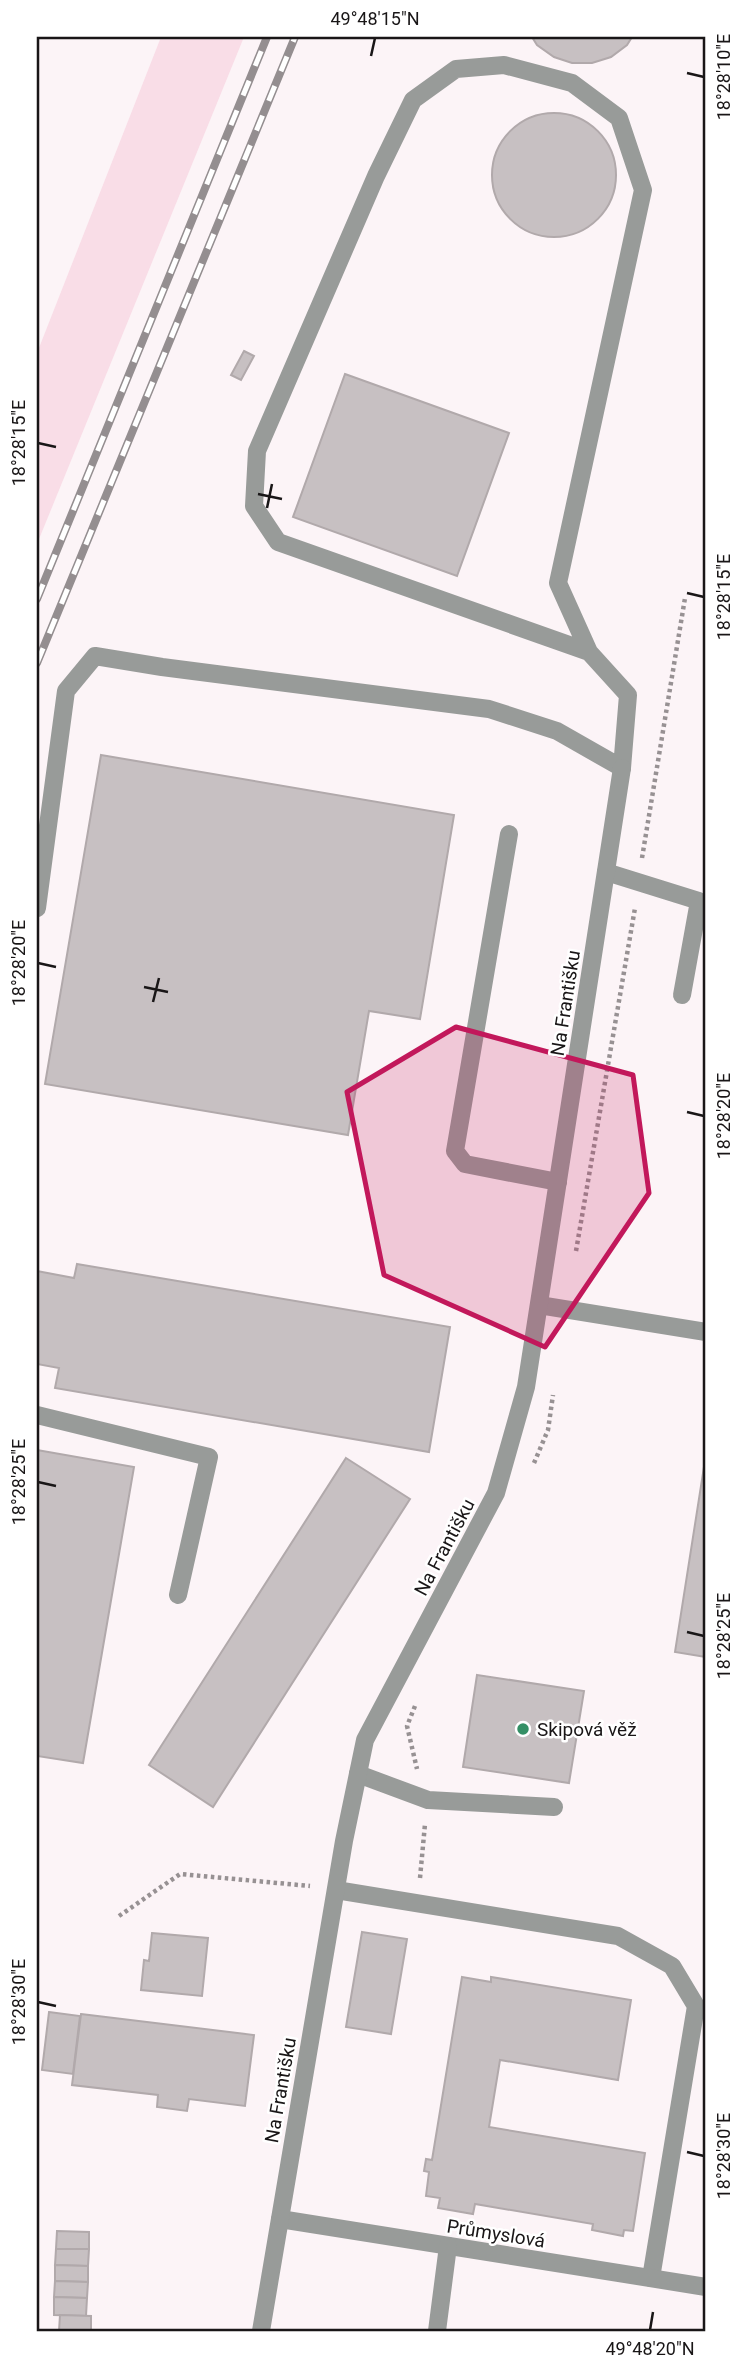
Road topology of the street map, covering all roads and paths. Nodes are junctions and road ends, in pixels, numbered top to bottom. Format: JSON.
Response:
{"nodes":[{"id":1,"x":589,"y":652,"type":"junction"},
{"id":2,"x":622,"y":768,"type":"junction"},
{"id":3,"x":509,"y":834,"type":"dead end"},
{"id":4,"x":606,"y":872,"type":"junction"},
{"id":5,"x":37,"y":908,"type":"edge"},
{"id":6,"x":682,"y":995,"type":"dead end"},
{"id":7,"x":558,"y":1182,"type":"junction"},
{"id":8,"x":539,"y":1305,"type":"junction"},
{"id":9,"x":706,"y":1332,"type":"edge"},
{"id":10,"x":37,"y":1415,"type":"edge"},
{"id":11,"x":177,"y":1595,"type":"dead end"},
{"id":12,"x":358,"y":1774,"type":"junction"},
{"id":13,"x":554,"y":1807,"type":"dead end"},
{"id":14,"x":336,"y":1889,"type":"junction"},
{"id":15,"x":119,"y":1916,"type":"dead end"},
{"id":16,"x":280,"y":2219,"type":"junction"},
{"id":17,"x":448,"y":2246,"type":"junction"},
{"id":18,"x":651,"y":2278,"type":"junction"},
{"id":19,"x":706,"y":2287,"type":"edge"},
{"id":20,"x":261,"y":2331,"type":"edge"},
{"id":21,"x":438,"y":2331,"type":"edge"}],
"edges":[{"from":1,"to":1,"type":"street"},
{"from":1,"to":2,"type":"street","name":"Na Františku"},
{"from":2,"to":4,"type":"street","name":"Na Františku"},
{"from":2,"to":5,"type":"street"},
{"from":3,"to":7,"type":"street"},
{"from":4,"to":6,"type":"street"},
{"from":4,"to":7,"type":"street","name":"Na Františku"},
{"from":7,"to":8,"type":"street","name":"Na Františku"},
{"from":8,"to":9,"type":"street"},
{"from":8,"to":12,"type":"street","name":"Na Františku"},
{"from":10,"to":11,"type":"street"},
{"from":12,"to":13,"type":"street"},
{"from":12,"to":14,"type":"street","name":"Na Františku"},
{"from":14,"to":15,"type":"path"},
{"from":14,"to":16,"type":"street","name":"Na Františku"},
{"from":14,"to":18,"type":"street"},
{"from":16,"to":17,"type":"street","name":"Průmyslová"},
{"from":16,"to":20,"type":"street","name":"Na Františku"},
{"from":17,"to":18,"type":"street","name":"Průmyslová"},
{"from":17,"to":21,"type":"street"},
{"from":18,"to":19,"type":"street","name":"Průmyslová"}]}
